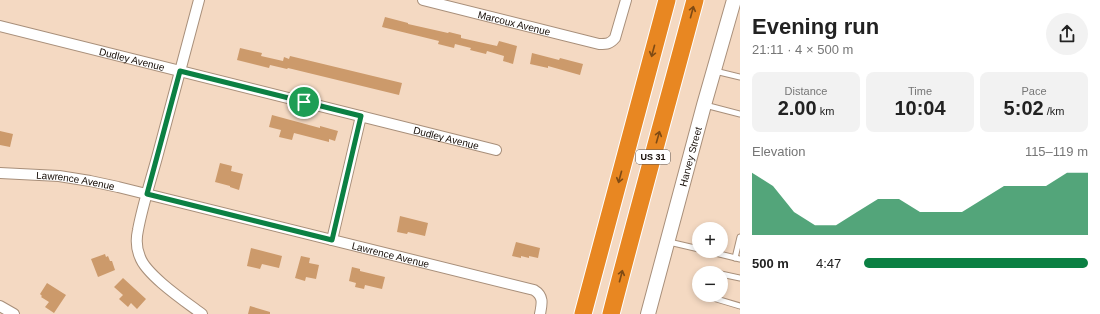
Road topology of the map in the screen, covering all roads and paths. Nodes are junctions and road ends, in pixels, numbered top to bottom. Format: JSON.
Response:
{"nodes":[{"id":1,"x":199,"y":0,"type":"edge"},
{"id":2,"x":423,"y":0,"type":"edge"},
{"id":3,"x":626,"y":0,"type":"edge"},
{"id":4,"x":667,"y":0,"type":"edge"},
{"id":5,"x":695,"y":0,"type":"edge"},
{"id":6,"x":734,"y":0,"type":"edge"},
{"id":7,"x":0,"y":26,"type":"edge"},
{"id":8,"x":714,"y":70,"type":"junction"},
{"id":9,"x":180,"y":71,"type":"junction"},
{"id":10,"x":740,"y":77,"type":"edge"},
{"id":11,"x":704,"y":105,"type":"junction"},
{"id":12,"x":740,"y":114,"type":"edge"},
{"id":13,"x":361,"y":116,"type":"junction"},
{"id":14,"x":496,"y":150,"type":"dead end"},
{"id":15,"x":0,"y":173,"type":"edge"},
{"id":16,"x":147,"y":194,"type":"junction"},
{"id":17,"x":740,"y":236,"type":"edge"},
{"id":18,"x":332,"y":240,"type":"junction"},
{"id":19,"x":668,"y":241,"type":"junction"},
{"id":20,"x":692,"y":247,"type":"edge"},
{"id":21,"x":737,"y":258,"type":"edge"},
{"id":22,"x":728,"y":275,"type":"edge"},
{"id":23,"x":740,"y":278,"type":"edge"},
{"id":24,"x":727,"y":302,"type":"edge"},
{"id":25,"x":0,"y":306,"type":"edge"},
{"id":26,"x":740,"y":306,"type":"edge"},
{"id":27,"x":584,"y":310,"type":"edge"},
{"id":28,"x":14,"y":314,"type":"edge"},
{"id":29,"x":202,"y":314,"type":"edge"},
{"id":30,"x":540,"y":314,"type":"edge"},
{"id":31,"x":611,"y":314,"type":"edge"},
{"id":32,"x":648,"y":314,"type":"edge"}],
"edges":[{"from":1,"to":9,"type":"street"},
{"from":2,"to":3,"type":"street","name":"Marcoux Avenue"},
{"from":4,"to":27,"type":"highway","number":"US 31","one_way":true},
{"from":31,"to":5,"type":"highway","number":"US 31","one_way":true},
{"from":6,"to":8,"type":"street","name":"Harvey Street"},
{"from":7,"to":9,"type":"street","name":"Dudley Avenue"},
{"from":8,"to":10,"type":"lane"},
{"from":8,"to":11,"type":"street","name":"Harvey Street"},
{"from":9,"to":13,"type":"street","name":"Dudley Avenue"},
{"from":9,"to":16,"type":"street"},
{"from":11,"to":12,"type":"lane"},
{"from":11,"to":19,"type":"street","name":"Harvey Street"},
{"from":13,"to":14,"type":"street","name":"Dudley Avenue"},
{"from":13,"to":18,"type":"street"},
{"from":15,"to":16,"type":"street","name":"Lawrence Avenue"},
{"from":16,"to":18,"type":"street","name":"Lawrence Avenue"},
{"from":16,"to":29,"type":"street"},
{"from":17,"to":21,"type":"lane"},
{"from":18,"to":30,"type":"street","name":"Lawrence Avenue"},
{"from":19,"to":20,"type":"lane"},
{"from":19,"to":32,"type":"street","name":"Harvey Street"},
{"from":22,"to":23,"type":"lane"},
{"from":24,"to":26,"type":"lane"},
{"from":25,"to":28,"type":"street"}]}
